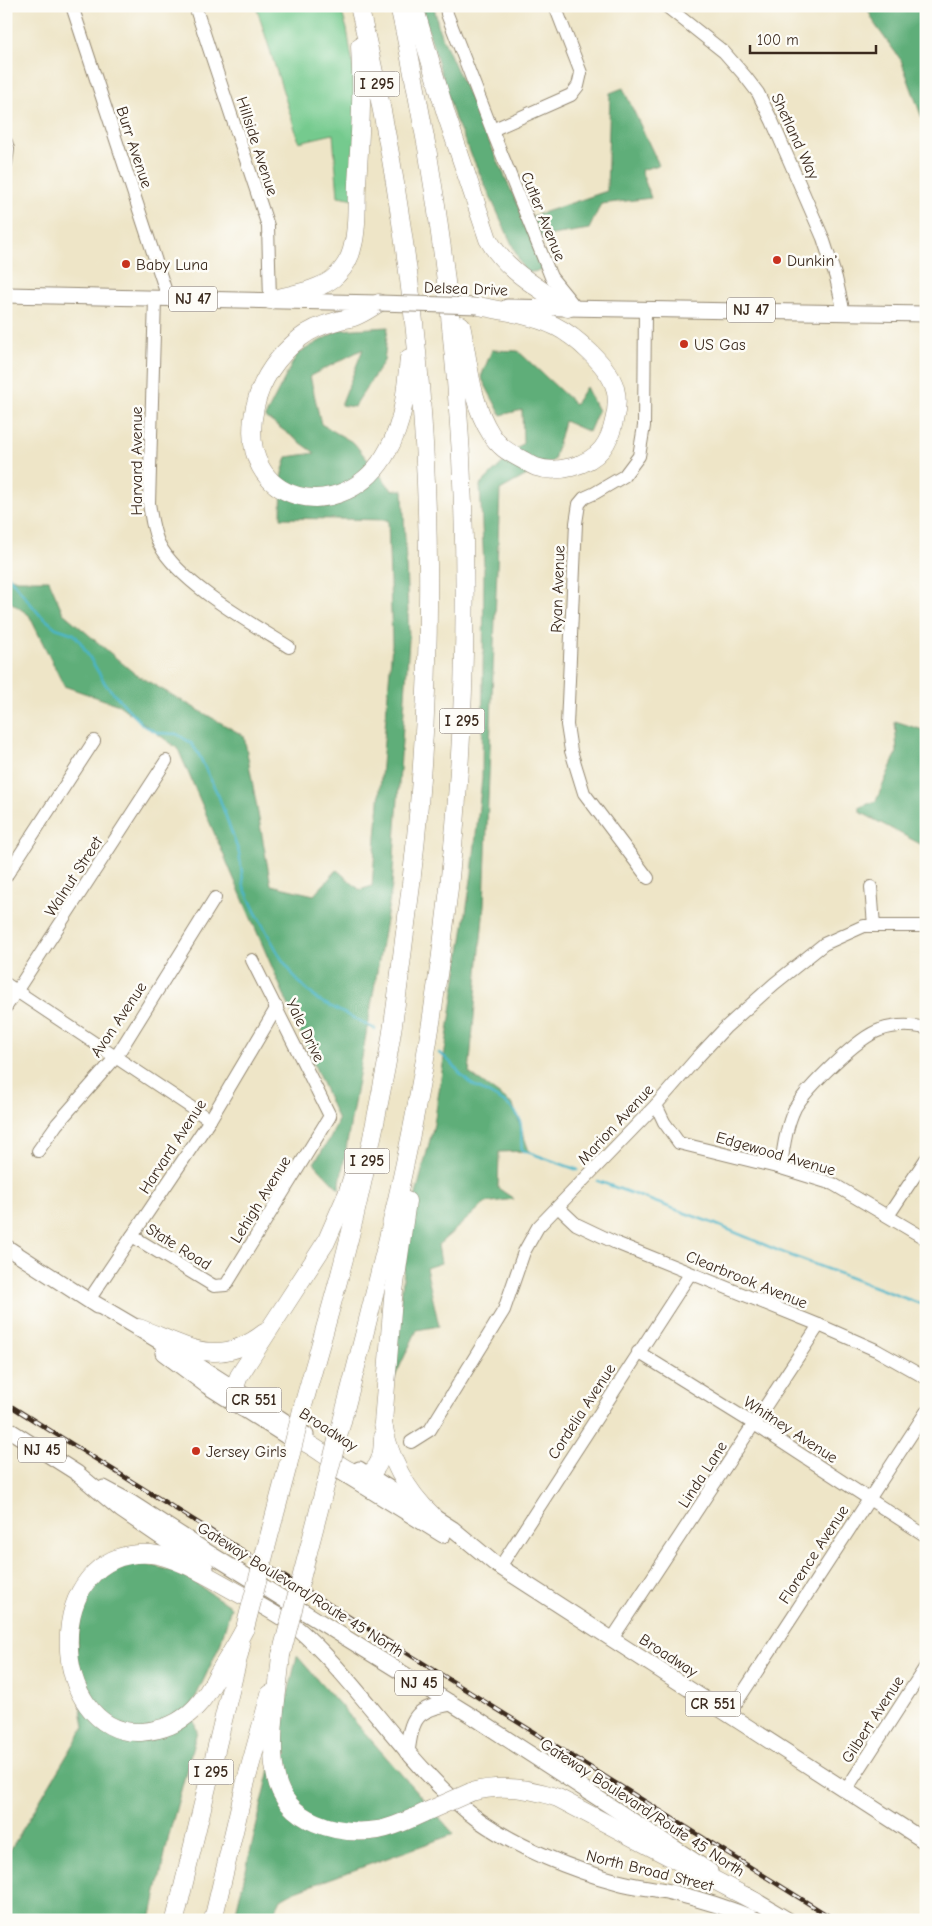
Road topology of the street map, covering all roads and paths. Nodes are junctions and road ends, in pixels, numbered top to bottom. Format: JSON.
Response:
{"nodes":[{"id":1,"x":72,"y":6,"type":"edge"},
{"id":2,"x":195,"y":6,"type":"edge"},
{"id":3,"x":358,"y":6,"type":"edge"},
{"id":4,"x":399,"y":6,"type":"edge"},
{"id":5,"x":414,"y":6,"type":"edge"},
{"id":6,"x":446,"y":6,"type":"edge"},
{"id":7,"x":555,"y":6,"type":"edge"},
{"id":8,"x":666,"y":6,"type":"edge"},
{"id":9,"x":492,"y":130,"type":"junction"},
{"id":10,"x":6,"y":142,"type":"edge"},
{"id":11,"x":6,"y":164,"type":"edge"},
{"id":12,"x":446,"y":277,"type":"junction"},
{"id":13,"x":6,"y":295,"type":"edge"},
{"id":14,"x":161,"y":298,"type":"junction"},
{"id":15,"x":270,"y":300,"type":"junction"},
{"id":16,"x":379,"y":303,"type":"junction"},
{"id":17,"x":478,"y":306,"type":"junction"},
{"id":18,"x":572,"y":309,"type":"junction"},
{"id":19,"x":645,"y":309,"type":"junction"},
{"id":20,"x":412,"y":310,"type":"junction"},
{"id":21,"x":844,"y":313,"type":"junction"},
{"id":22,"x":926,"y":314,"type":"edge"},
{"id":23,"x":289,"y":647,"type":"dead end"},
{"id":24,"x":94,"y":741,"type":"dead end"},
{"id":25,"x":166,"y":761,"type":"dead end"},
{"id":26,"x":6,"y":876,"type":"edge"},
{"id":27,"x":648,"y":878,"type":"dead end"},
{"id":28,"x":871,"y":887,"type":"dead end"},
{"id":29,"x":215,"y":898,"type":"dead end"},
{"id":30,"x":874,"y":926,"type":"junction"},
{"id":31,"x":926,"y":926,"type":"edge"},
{"id":32,"x":252,"y":960,"type":"dead end"},
{"id":33,"x":12,"y":987,"type":"edge"},
{"id":34,"x":6,"y":1007,"type":"edge"},
{"id":35,"x":277,"y":1007,"type":"junction"},
{"id":36,"x":926,"y":1028,"type":"edge"},
{"id":37,"x":428,"y":1044,"type":"junction"},
{"id":38,"x":116,"y":1057,"type":"junction"},
{"id":39,"x":386,"y":1064,"type":"junction"},
{"id":40,"x":656,"y":1105,"type":"junction"},
{"id":41,"x":330,"y":1116,"type":"joint"},
{"id":42,"x":210,"y":1120,"type":"junction"},
{"id":43,"x":38,"y":1151,"type":"dead end"},
{"id":44,"x":926,"y":1159,"type":"edge"},
{"id":45,"x":781,"y":1168,"type":"junction"},
{"id":46,"x":558,"y":1207,"type":"junction"},
{"id":47,"x":888,"y":1216,"type":"junction"},
{"id":48,"x":132,"y":1236,"type":"junction"},
{"id":49,"x":926,"y":1239,"type":"edge"},
{"id":50,"x":6,"y":1247,"type":"edge"},
{"id":51,"x":690,"y":1274,"type":"junction"},
{"id":52,"x":209,"y":1283,"type":"joint"},
{"id":53,"x":89,"y":1300,"type":"junction"},
{"id":54,"x":274,"y":1324,"type":"junction"},
{"id":55,"x":819,"y":1326,"type":"junction"},
{"id":56,"x":139,"y":1328,"type":"junction"},
{"id":57,"x":638,"y":1352,"type":"junction"},
{"id":58,"x":926,"y":1378,"type":"edge"},
{"id":59,"x":235,"y":1387,"type":"junction"},
{"id":60,"x":243,"y":1408,"type":"junction"},
{"id":61,"x":926,"y":1412,"type":"edge"},
{"id":62,"x":383,"y":1423,"type":"junction"},
{"id":63,"x":754,"y":1424,"type":"junction"},
{"id":64,"x":6,"y":1428,"type":"edge"},
{"id":65,"x":289,"y":1437,"type":"junction"},
{"id":66,"x":411,"y":1442,"type":"dead end"},
{"id":67,"x":77,"y":1472,"type":"junction"},
{"id":68,"x":368,"y":1474,"type":"junction"},
{"id":69,"x":868,"y":1499,"type":"junction"},
{"id":70,"x":432,"y":1515,"type":"junction"},
{"id":71,"x":926,"y":1536,"type":"edge"},
{"id":72,"x":497,"y":1565,"type":"junction"},
{"id":73,"x":244,"y":1596,"type":"junction"},
{"id":74,"x":245,"y":1628,"type":"junction"},
{"id":75,"x":612,"y":1639,"type":"junction"},
{"id":76,"x":281,"y":1655,"type":"junction"},
{"id":77,"x":926,"y":1666,"type":"edge"},
{"id":78,"x":451,"y":1703,"type":"junction"},
{"id":79,"x":729,"y":1714,"type":"junction"},
{"id":80,"x":407,"y":1752,"type":"junction"},
{"id":81,"x":846,"y":1790,"type":"junction"},
{"id":82,"x":926,"y":1842,"type":"edge"},
{"id":83,"x":723,"y":1907,"type":"junction"},
{"id":84,"x":757,"y":1911,"type":"edge"},
{"id":85,"x":175,"y":1918,"type":"edge"},
{"id":86,"x":213,"y":1920,"type":"edge"},
{"id":87,"x":737,"y":1920,"type":"edge"},
{"id":88,"x":788,"y":1920,"type":"edge"}],
"edges":[{"from":1,"to":14,"type":"street","name":"Burr Avenue"},
{"from":2,"to":15,"type":"street","name":"Hillside Avenue"},
{"from":3,"to":15,"type":"highway"},
{"from":3,"to":20,"type":"highway","number":"I 295"},
{"from":4,"to":12,"type":"highway","number":"I 295"},
{"from":5,"to":18,"type":"highway"},
{"from":6,"to":9,"type":"street","name":"Cutler Avenue"},
{"from":7,"to":9,"type":"street"},
{"from":8,"to":21,"type":"street","name":"Shetland Way"},
{"from":9,"to":18,"type":"street","name":"Cutler Avenue"},
{"from":10,"to":11,"type":"street"},
{"from":12,"to":17,"type":"highway"},
{"from":12,"to":37,"type":"highway","number":"I 295"},
{"from":13,"to":14,"type":"main road","name":"Delsea Drive","number":"NJ 47"},
{"from":14,"to":15,"type":"main road","name":"Delsea Drive","number":"NJ 47"},
{"from":14,"to":23,"type":"street","name":"Harvard Avenue"},
{"from":15,"to":16,"type":"main road","name":"Delsea Drive","number":"NJ 47"},
{"from":16,"to":17,"type":"main road","name":"Delsea Drive","number":"NJ 47","bridge":true},
{"from":16,"to":20,"type":"highway"},
{"from":17,"to":18,"type":"main road","name":"Delsea Drive","number":"NJ 47"},
{"from":18,"to":19,"type":"main road","name":"Delsea Drive","number":"NJ 47"},
{"from":19,"to":21,"type":"main road","name":"Delsea Drive","number":"NJ 47"},
{"from":19,"to":27,"type":"street","name":"Ryan Avenue"},
{"from":20,"to":39,"type":"highway","number":"I 295"},
{"from":21,"to":22,"type":"main road","name":"Delsea Drive","number":"NJ 47"},
{"from":24,"to":26,"type":"street"},
{"from":25,"to":33,"type":"street","name":"Walnut Street"},
{"from":28,"to":30,"type":"street"},
{"from":29,"to":38,"type":"street","name":"Avon Avenue"},
{"from":30,"to":31,"type":"street","name":"Marion Avenue"},
{"from":30,"to":40,"type":"street","name":"Marion Avenue"},
{"from":32,"to":35,"type":"street","name":"Yale Drive"},
{"from":33,"to":34,"type":"street","name":"Walnut Street"},
{"from":33,"to":38,"type":"street"},
{"from":35,"to":41,"type":"street","name":"Yale Drive"},
{"from":35,"to":42,"type":"street","name":"Harvard Avenue"},
{"from":36,"to":45,"type":"street"},
{"from":37,"to":62,"type":"highway"},
{"from":37,"to":76,"type":"highway","number":"I 295","bridge":true},
{"from":38,"to":42,"type":"street"},
{"from":38,"to":43,"type":"street","name":"Avon Avenue"},
{"from":39,"to":54,"type":"highway"},
{"from":39,"to":74,"type":"highway","number":"I 295","bridge":true},
{"from":40,"to":45,"type":"street","name":"Edgewood Avenue"},
{"from":40,"to":46,"type":"street","name":"Marion Avenue"},
{"from":41,"to":52,"type":"street","name":"Lehigh Avenue"},
{"from":42,"to":48,"type":"street","name":"Harvard Avenue"},
{"from":44,"to":47,"type":"street"},
{"from":45,"to":47,"type":"street","name":"Edgewood Avenue"},
{"from":46,"to":51,"type":"street","name":"Clearbrook Avenue"},
{"from":46,"to":66,"type":"street","name":"Marion Avenue"},
{"from":47,"to":49,"type":"street","name":"Edgewood Avenue"},
{"from":48,"to":52,"type":"street","name":"State Road"},
{"from":48,"to":53,"type":"street","name":"Harvard Avenue"},
{"from":50,"to":53,"type":"main road","name":"Broadway","number":"CR 551"},
{"from":51,"to":55,"type":"street","name":"Clearbrook Avenue"},
{"from":51,"to":57,"type":"street","name":"Cordelia Avenue"},
{"from":53,"to":56,"type":"main road","name":"Broadway","number":"CR 551"},
{"from":53,"to":60,"type":"main road","name":"Broadway","number":"CR 551"},
{"from":54,"to":56,"type":"highway"},
{"from":54,"to":59,"type":"highway"},
{"from":55,"to":58,"type":"street","name":"Clearbrook Avenue"},
{"from":55,"to":63,"type":"street","name":"Linda Lane"},
{"from":56,"to":59,"type":"main road","name":"Broadway","number":"CR 551"},
{"from":57,"to":63,"type":"street","name":"Whitney Avenue"},
{"from":57,"to":72,"type":"street","name":"Cordelia Avenue"},
{"from":59,"to":60,"type":"highway"},
{"from":59,"to":68,"type":"main road","name":"Broadway","number":"CR 551"},
{"from":60,"to":65,"type":"main road","name":"Broadway","number":"CR 551"},
{"from":61,"to":69,"type":"street","name":"Florence Avenue"},
{"from":62,"to":68,"type":"highway"},
{"from":62,"to":70,"type":"highway"},
{"from":63,"to":69,"type":"street","name":"Whitney Avenue"},
{"from":63,"to":75,"type":"street","name":"Linda Lane"},
{"from":64,"to":67,"type":"main road","number":"NJ 45"},
{"from":65,"to":68,"type":"highway"},
{"from":65,"to":72,"type":"main road","name":"Broadway","number":"CR 551"},
{"from":67,"to":73,"type":"main road","name":"North Broad Street","number":"NJ 45"},
{"from":67,"to":78,"type":"main road","name":"Gateway Boulevard/Route 45 North","number":"NJ 45"},
{"from":68,"to":70,"type":"main road","name":"Broadway","number":"CR 551"},
{"from":69,"to":71,"type":"street","name":"Whitney Avenue"},
{"from":69,"to":79,"type":"street","name":"Florence Avenue"},
{"from":70,"to":72,"type":"main road","name":"Broadway","number":"CR 551"},
{"from":72,"to":75,"type":"main road","name":"Broadway","number":"CR 551"},
{"from":73,"to":74,"type":"highway"},
{"from":73,"to":80,"type":"main road","name":"North Broad Street","number":"NJ 45"},
{"from":74,"to":85,"type":"highway","number":"I 295"},
{"from":75,"to":79,"type":"main road","name":"Broadway","number":"CR 551"},
{"from":76,"to":84,"type":"highway","bridge":true},
{"from":76,"to":86,"type":"highway","number":"I 295"},
{"from":77,"to":81,"type":"street","name":"Gilbert Avenue"},
{"from":78,"to":80,"type":"main road"},
{"from":78,"to":84,"type":"main road","name":"Gateway Boulevard/Route 45 North","number":"NJ 45"},
{"from":79,"to":81,"type":"main road","name":"Broadway","number":"CR 551"},
{"from":80,"to":83,"type":"main road","name":"North Broad Street","number":"NJ 45"},
{"from":81,"to":82,"type":"main road","name":"Broadway","number":"CR 551"},
{"from":83,"to":84,"type":"main road","name":"North Broad Street","number":"NJ 45"},
{"from":83,"to":87,"type":"street"},
{"from":84,"to":88,"type":"main road","number":"NJ 45"}]}
